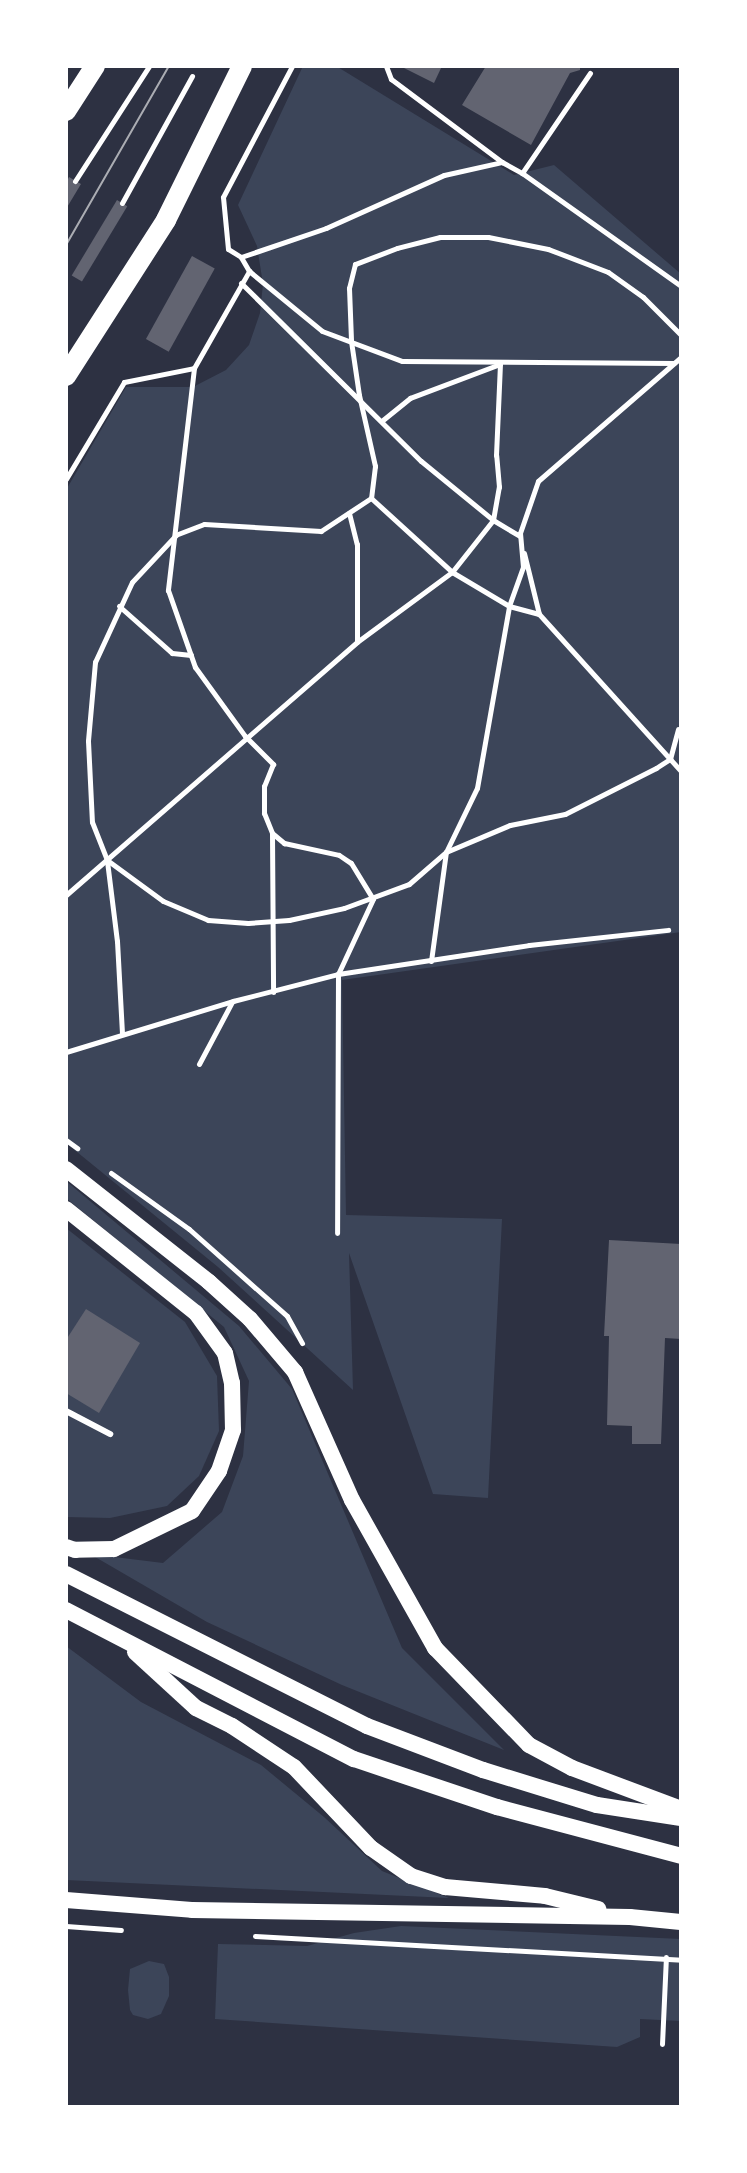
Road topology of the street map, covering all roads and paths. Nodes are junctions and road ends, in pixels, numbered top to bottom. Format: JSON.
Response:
{"nodes":[{"id":1,"x":95,"y":66,"type":"edge"},
{"id":2,"x":149,"y":66,"type":"edge"},
{"id":3,"x":242,"y":66,"type":"edge"},
{"id":4,"x":292,"y":66,"type":"edge"},
{"id":5,"x":386,"y":66,"type":"edge"},
{"id":6,"x":590,"y":73,"type":"dead end"},
{"id":7,"x":192,"y":76,"type":"dead end"},
{"id":8,"x":66,"y":111,"type":"edge"},
{"id":9,"x":502,"y":162,"type":"junction"},
{"id":10,"x":522,"y":173,"type":"junction"},
{"id":11,"x":75,"y":181,"type":"dead end"},
{"id":12,"x":122,"y":203,"type":"dead end"},
{"id":13,"x":241,"y":257,"type":"junction"},
{"id":14,"x":249,"y":271,"type":"junction"},
{"id":15,"x":241,"y":283,"type":"junction"},
{"id":16,"x":681,"y":286,"type":"edge"},
{"id":17,"x":681,"y":335,"type":"edge"},
{"id":18,"x":351,"y":341,"type":"junction"},
{"id":19,"x":681,"y":357,"type":"edge"},
{"id":20,"x":675,"y":363,"type":"junction"},
{"id":21,"x":500,"y":364,"type":"junction"},
{"id":22,"x":194,"y":368,"type":"junction"},
{"id":23,"x":66,"y":376,"type":"edge"},
{"id":24,"x":359,"y":395,"type":"junction"},
{"id":25,"x":383,"y":420,"type":"junction"},
{"id":26,"x":66,"y":479,"type":"edge"},
{"id":27,"x":371,"y":498,"type":"junction"},
{"id":28,"x":349,"y":513,"type":"junction"},
{"id":29,"x":493,"y":520,"type":"junction"},
{"id":30,"x":520,"y":533,"type":"junction"},
{"id":31,"x":176,"y":535,"type":"junction"},
{"id":32,"x":452,"y":572,"type":"junction"},
{"id":33,"x":119,"y":606,"type":"junction"},
{"id":34,"x":509,"y":606,"type":"junction"},
{"id":35,"x":539,"y":614,"type":"junction"},
{"id":36,"x":357,"y":642,"type":"junction"},
{"id":37,"x":191,"y":655,"type":"junction"},
{"id":38,"x":678,"y":729,"type":"dead end"},
{"id":39,"x":245,"y":736,"type":"junction"},
{"id":40,"x":670,"y":759,"type":"junction"},
{"id":41,"x":681,"y":771,"type":"edge"},
{"id":42,"x":272,"y":833,"type":"junction"},
{"id":43,"x":446,"y":852,"type":"junction"},
{"id":44,"x":107,"y":860,"type":"junction"},
{"id":45,"x":66,"y":895,"type":"edge"},
{"id":46,"x":373,"y":899,"type":"junction"},
{"id":47,"x":272,"y":921,"type":"junction"},
{"id":48,"x":668,"y":930,"type":"dead end"},
{"id":49,"x":431,"y":961,"type":"junction"},
{"id":50,"x":338,"y":974,"type":"junction"},
{"id":51,"x":273,"y":992,"type":"junction"},
{"id":52,"x":233,"y":1001,"type":"junction"},
{"id":53,"x":122,"y":1035,"type":"junction"},
{"id":54,"x":66,"y":1052,"type":"edge"},
{"id":55,"x":199,"y":1064,"type":"dead end"},
{"id":56,"x":66,"y":1169,"type":"edge"},
{"id":57,"x":66,"y":1209,"type":"edge"},
{"id":58,"x":337,"y":1233,"type":"dead end"},
{"id":59,"x":66,"y":1411,"type":"edge"},
{"id":60,"x":110,"y":1434,"type":"dead end"},
{"id":61,"x":66,"y":1547,"type":"edge"},
{"id":62,"x":66,"y":1574,"type":"edge"},
{"id":63,"x":66,"y":1610,"type":"edge"},
{"id":64,"x":119,"y":1637,"type":"junction"},
{"id":65,"x":681,"y":1809,"type":"edge"},
{"id":66,"x":681,"y":1818,"type":"edge"},
{"id":67,"x":681,"y":1856,"type":"edge"},
{"id":68,"x":66,"y":1900,"type":"edge"},
{"id":69,"x":630,"y":1917,"type":"junction"},
{"id":70,"x":681,"y":1922,"type":"edge"},
{"id":71,"x":66,"y":1926,"type":"edge"},
{"id":72,"x":136,"y":1930,"type":"dead end"},
{"id":73,"x":238,"y":1935,"type":"dead end"},
{"id":74,"x":666,"y":1957,"type":"junction"},
{"id":75,"x":681,"y":1960,"type":"edge"},
{"id":76,"x":662,"y":2044,"type":"dead end"}],
"edges":[{"from":1,"to":8,"type":"main road"},
{"from":2,"to":11,"type":"path"},
{"from":3,"to":23,"type":"main road"},
{"from":4,"to":13,"type":"path"},
{"from":5,"to":9,"type":"path"},
{"from":6,"to":10,"type":"path"},
{"from":7,"to":12,"type":"path"},
{"from":9,"to":10,"type":"path"},
{"from":9,"to":13,"type":"path"},
{"from":10,"to":16,"type":"path"},
{"from":13,"to":14,"type":"path"},
{"from":14,"to":15,"type":"path"},
{"from":14,"to":18,"type":"path"},
{"from":15,"to":22,"type":"path"},
{"from":15,"to":24,"type":"path"},
{"from":17,"to":18,"type":"path"},
{"from":18,"to":21,"type":"path"},
{"from":18,"to":24,"type":"path"},
{"from":19,"to":20,"type":"path"},
{"from":20,"to":21,"type":"path"},
{"from":20,"to":30,"type":"path"},
{"from":21,"to":25,"type":"path"},
{"from":21,"to":29,"type":"path"},
{"from":22,"to":26,"type":"path"},
{"from":22,"to":31,"type":"path"},
{"from":24,"to":25,"type":"path"},
{"from":24,"to":27,"type":"path"},
{"from":25,"to":29,"type":"path"},
{"from":27,"to":28,"type":"path"},
{"from":27,"to":32,"type":"path"},
{"from":28,"to":31,"type":"path"},
{"from":28,"to":36,"type":"path"},
{"from":29,"to":30,"type":"path"},
{"from":29,"to":32,"type":"path"},
{"from":30,"to":34,"type":"path"},
{"from":30,"to":35,"type":"path"},
{"from":31,"to":33,"type":"path"},
{"from":31,"to":37,"type":"path"},
{"from":32,"to":34,"type":"path"},
{"from":32,"to":36,"type":"path"},
{"from":33,"to":37,"type":"path"},
{"from":33,"to":44,"type":"path"},
{"from":34,"to":35,"type":"path"},
{"from":34,"to":43,"type":"path"},
{"from":35,"to":40,"type":"path"},
{"from":36,"to":39,"type":"path"},
{"from":37,"to":39,"type":"path"},
{"from":38,"to":40,"type":"path"},
{"from":39,"to":42,"type":"path"},
{"from":39,"to":44,"type":"path"},
{"from":40,"to":41,"type":"path"},
{"from":40,"to":43,"type":"path"},
{"from":42,"to":46,"type":"path"},
{"from":42,"to":47,"type":"path"},
{"from":43,"to":46,"type":"path"},
{"from":43,"to":49,"type":"path"},
{"from":44,"to":45,"type":"path"},
{"from":44,"to":47,"type":"path"},
{"from":44,"to":53,"type":"path"},
{"from":46,"to":47,"type":"path"},
{"from":46,"to":50,"type":"path"},
{"from":47,"to":51,"type":"path"},
{"from":48,"to":49,"type":"path"},
{"from":49,"to":50,"type":"path"},
{"from":50,"to":51,"type":"path"},
{"from":50,"to":58,"type":"path"},
{"from":51,"to":52,"type":"path"},
{"from":52,"to":53,"type":"path"},
{"from":52,"to":55,"type":"path"},
{"from":53,"to":54,"type":"path"},
{"from":56,"to":65,"type":"main road"},
{"from":57,"to":61,"type":"main road"},
{"from":59,"to":60,"type":"lane"},
{"from":62,"to":66,"type":"main road"},
{"from":63,"to":64,"type":"main road"},
{"from":64,"to":67,"type":"main road"},
{"from":64,"to":69,"type":"main road"},
{"from":68,"to":69,"type":"main road"},
{"from":69,"to":70,"type":"main road"},
{"from":71,"to":72,"type":"path"},
{"from":73,"to":74,"type":"path"},
{"from":74,"to":75,"type":"path"},
{"from":74,"to":76,"type":"path"}]}
